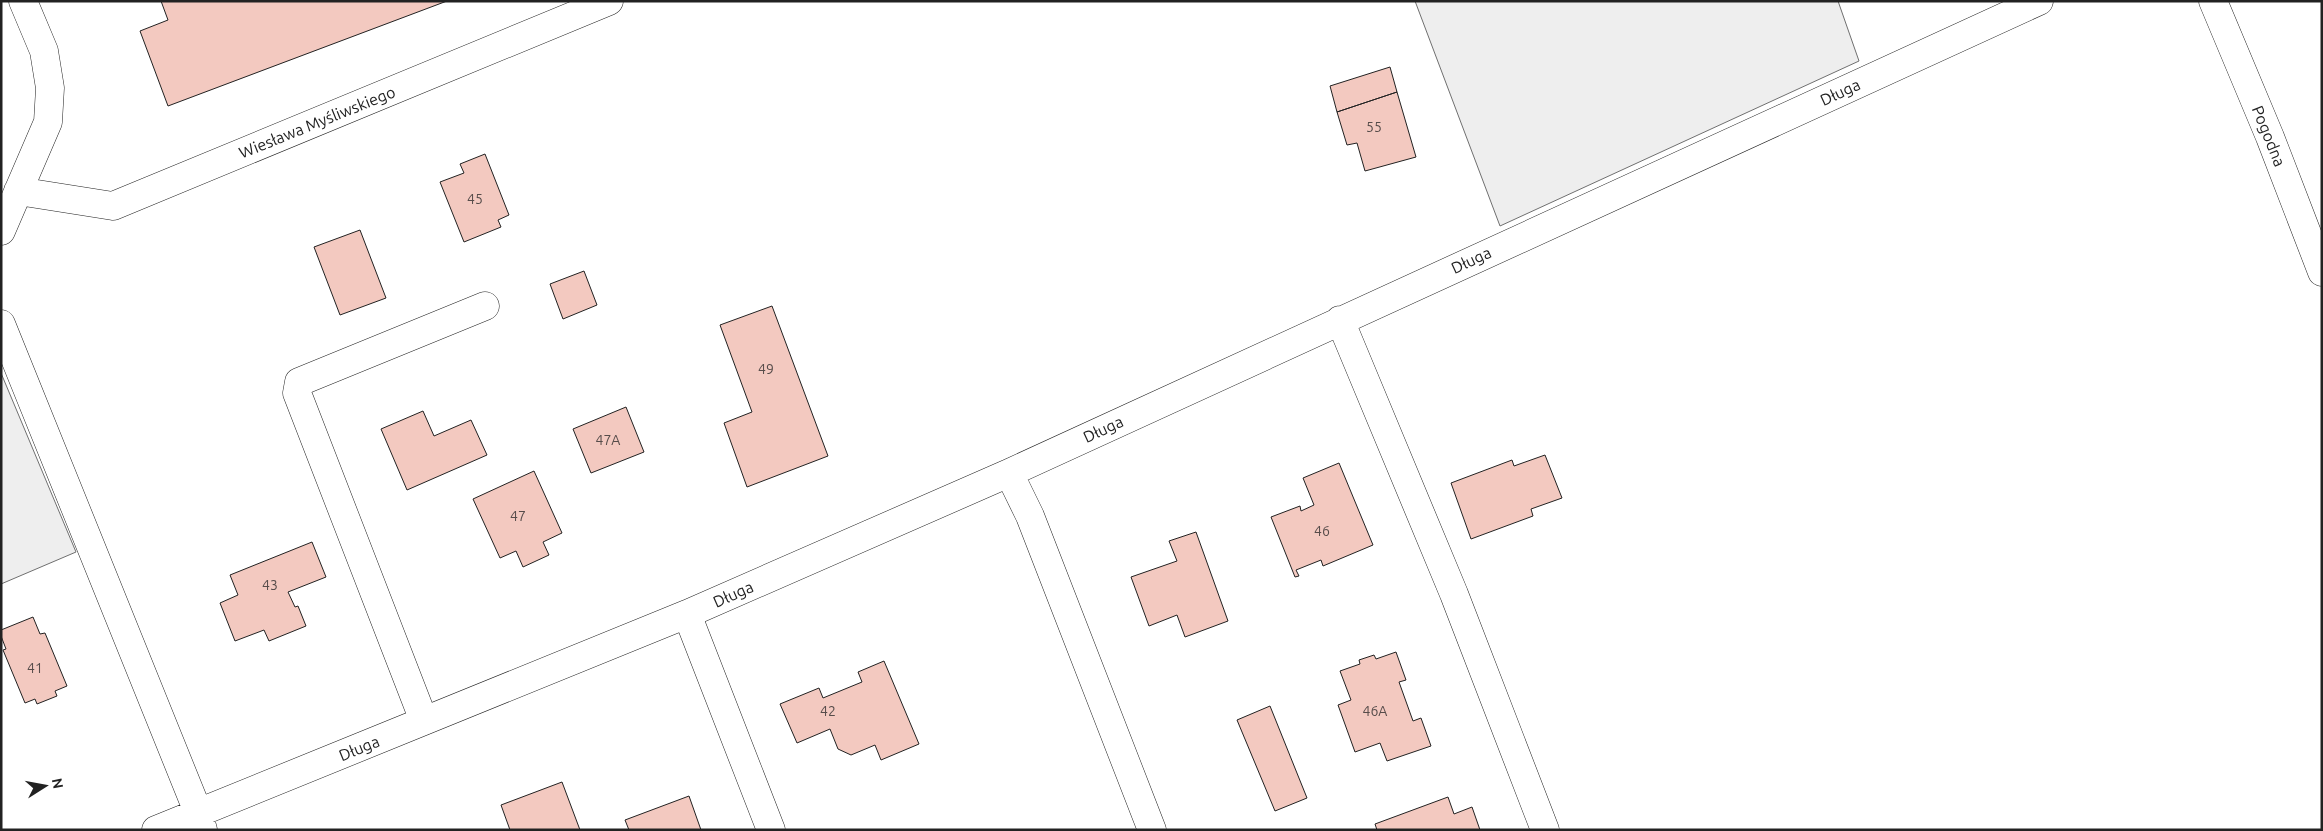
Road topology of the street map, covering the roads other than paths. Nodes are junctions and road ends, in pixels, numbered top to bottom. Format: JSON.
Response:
{"nodes":[{"id":1,"x":23,"y":1,"type":"edge"},
{"id":2,"x":609,"y":1,"type":"edge"},
{"id":3,"x":2039,"y":1,"type":"edge"},
{"id":4,"x":2213,"y":1,"type":"edge"},
{"id":5,"x":18,"y":191,"type":"junction"},
{"id":6,"x":1,"y":231,"type":"edge"},
{"id":7,"x":2322,"y":272,"type":"edge"},
{"id":8,"x":485,"y":306,"type":"dead end"},
{"id":9,"x":1340,"y":320,"type":"junction"},
{"id":10,"x":1,"y":324,"type":"edge"},
{"id":11,"x":1009,"y":473,"type":"junction"},
{"id":12,"x":687,"y":614,"type":"junction"},
{"id":13,"x":424,"y":721,"type":"junction"},
{"id":14,"x":201,"y":821,"type":"edge"},
{"id":15,"x":156,"y":830,"type":"edge"},
{"id":16,"x":771,"y":830,"type":"edge"},
{"id":17,"x":1152,"y":830,"type":"edge"},
{"id":18,"x":1545,"y":830,"type":"edge"}],
"edges":[{"from":1,"to":5,"type":"street"},
{"from":2,"to":5,"type":"street","name":"Wiesława Myśliwskiego"},
{"from":3,"to":9,"type":"street","name":"Długa"},
{"from":4,"to":7,"type":"street","name":"Pogodna"},
{"from":5,"to":6,"type":"street"},
{"from":8,"to":13,"type":"street"},
{"from":9,"to":11,"type":"street","name":"Długa"},
{"from":9,"to":18,"type":"street"},
{"from":10,"to":14,"type":"street"},
{"from":11,"to":12,"type":"street","name":"Długa"},
{"from":11,"to":17,"type":"street"},
{"from":12,"to":13,"type":"street","name":"Długa"},
{"from":12,"to":16,"type":"street"},
{"from":13,"to":14,"type":"street","name":"Długa"},
{"from":14,"to":15,"type":"street","name":"Długa"}]}
